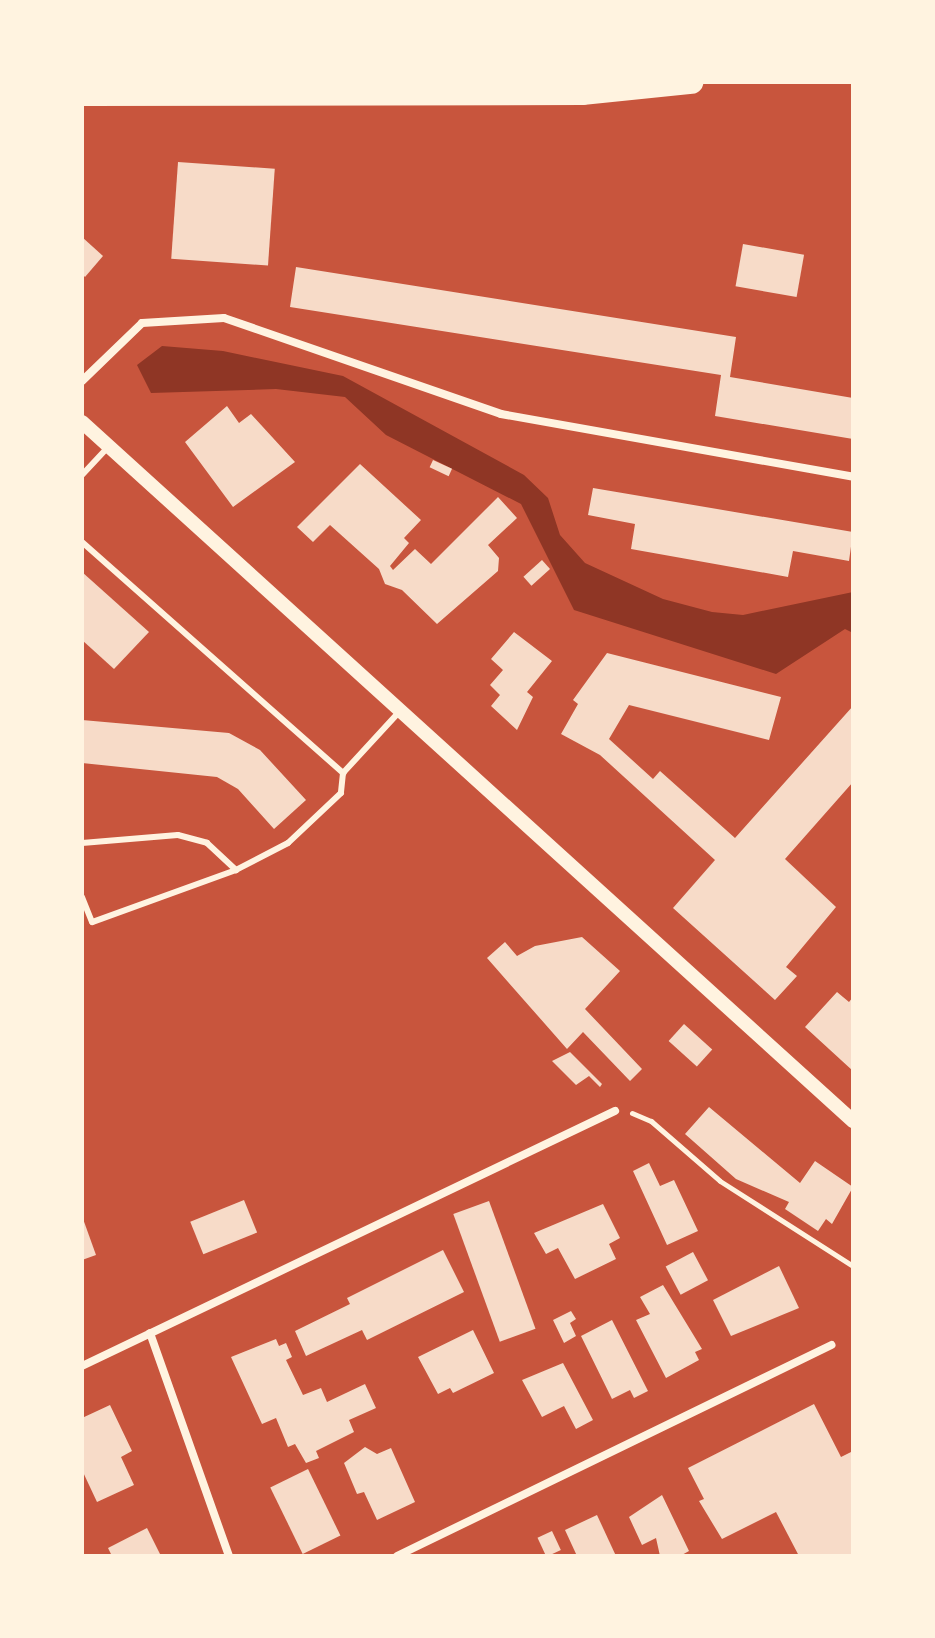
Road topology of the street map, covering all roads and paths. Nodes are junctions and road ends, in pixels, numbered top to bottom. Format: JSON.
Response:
{"nodes":[{"id":1,"x":691,"y":82,"type":"edge"},
{"id":2,"x":82,"y":94,"type":"edge"},
{"id":3,"x":82,"y":381,"type":"edge"},
{"id":4,"x":82,"y":422,"type":"edge"},
{"id":5,"x":109,"y":446,"type":"junction"},
{"id":6,"x":82,"y":475,"type":"edge"},
{"id":7,"x":853,"y":477,"type":"edge"},
{"id":8,"x":82,"y":542,"type":"edge"},
{"id":9,"x":401,"y":709,"type":"junction"},
{"id":10,"x":343,"y":773,"type":"junction"},
{"id":11,"x":82,"y":843,"type":"edge"},
{"id":12,"x":236,"y":870,"type":"junction"},
{"id":13,"x":82,"y":897,"type":"edge"},
{"id":14,"x":615,"y":1111,"type":"joint"},
{"id":15,"x":853,"y":1121,"type":"edge"},
{"id":16,"x":853,"y":1266,"type":"edge"},
{"id":17,"x":150,"y":1333,"type":"junction"},
{"id":18,"x":831,"y":1345,"type":"dead end"},
{"id":19,"x":82,"y":1366,"type":"edge"},
{"id":20,"x":229,"y":1556,"type":"edge"},
{"id":21,"x":397,"y":1556,"type":"edge"}],
"edges":[{"from":1,"to":2,"type":"highway"},
{"from":3,"to":7,"type":"street"},
{"from":4,"to":5,"type":"street"},
{"from":5,"to":6,"type":"lane"},
{"from":5,"to":9,"type":"street"},
{"from":8,"to":10,"type":"lane"},
{"from":9,"to":10,"type":"lane"},
{"from":9,"to":15,"type":"street"},
{"from":10,"to":12,"type":"lane"},
{"from":11,"to":12,"type":"lane"},
{"from":12,"to":13,"type":"lane"},
{"from":14,"to":16,"type":"path"},
{"from":14,"to":17,"type":"street"},
{"from":17,"to":19,"type":"street"},
{"from":17,"to":20,"type":"street"},
{"from":18,"to":21,"type":"street"}]}
